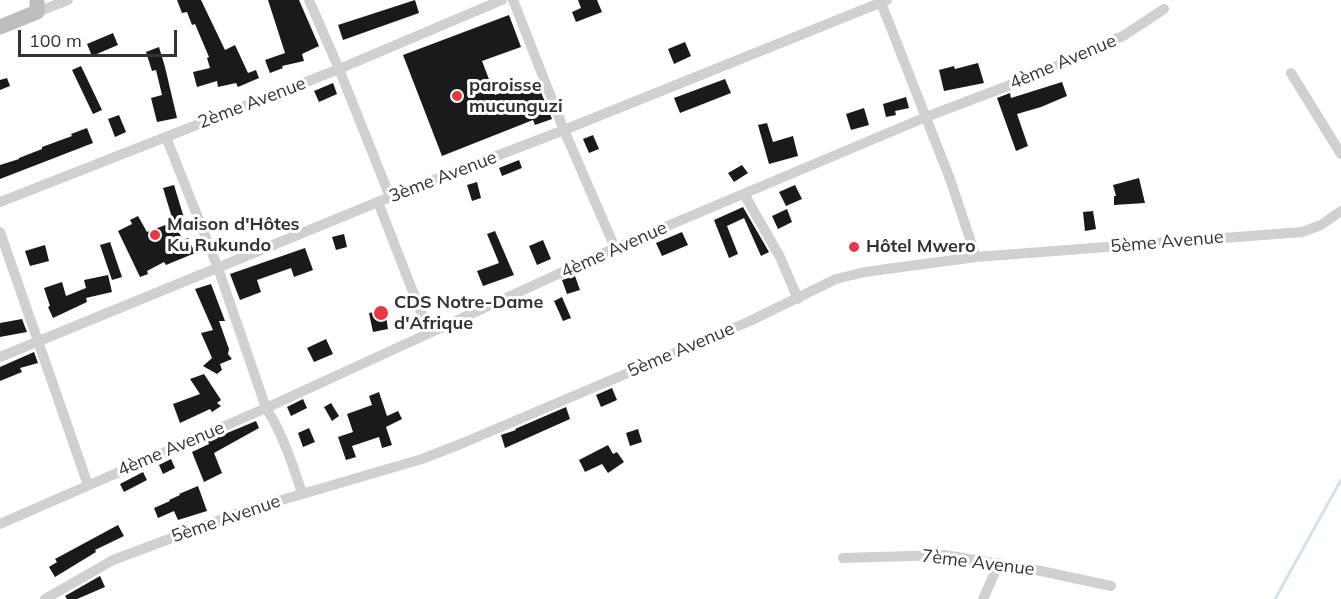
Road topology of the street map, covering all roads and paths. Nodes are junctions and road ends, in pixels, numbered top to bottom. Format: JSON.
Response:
{"nodes":[{"id":1,"x":68,"y":0,"type":"edge"},
{"id":2,"x":309,"y":0,"type":"edge"},
{"id":3,"x":502,"y":0,"type":"edge"},
{"id":4,"x":513,"y":0,"type":"edge"},
{"id":5,"x":883,"y":1,"type":"edge"},
{"id":6,"x":37,"y":6,"type":"edge"},
{"id":7,"x":1164,"y":9,"type":"dead end"},
{"id":8,"x":0,"y":27,"type":"edge"},
{"id":9,"x":339,"y":69,"type":"junction"},
{"id":10,"x":1291,"y":73,"type":"dead end"},
{"id":11,"x":926,"y":117,"type":"junction"},
{"id":12,"x":564,"y":130,"type":"junction"},
{"id":13,"x":166,"y":137,"type":"junction"},
{"id":14,"x":1341,"y":154,"type":"edge"},
{"id":15,"x":744,"y":194,"type":"junction"},
{"id":16,"x":390,"y":197,"type":"junction"},
{"id":17,"x":0,"y":202,"type":"edge"},
{"id":18,"x":378,"y":202,"type":"junction"},
{"id":19,"x":1341,"y":211,"type":"edge"},
{"id":20,"x":0,"y":232,"type":"edge"},
{"id":21,"x":615,"y":248,"type":"junction"},
{"id":22,"x":976,"y":257,"type":"junction"},
{"id":23,"x":218,"y":268,"type":"junction"},
{"id":24,"x":798,"y":299,"type":"junction"},
{"id":25,"x":429,"y":333,"type":"junction"},
{"id":26,"x":39,"y":340,"type":"junction"},
{"id":27,"x":0,"y":357,"type":"edge"},
{"id":28,"x":266,"y":408,"type":"junction"},
{"id":29,"x":88,"y":484,"type":"junction"},
{"id":30,"x":302,"y":493,"type":"junction"},
{"id":31,"x":0,"y":524,"type":"edge"},
{"id":32,"x":843,"y":558,"type":"dead end"},
{"id":33,"x":999,"y":563,"type":"junction"},
{"id":34,"x":1110,"y":586,"type":"dead end"},
{"id":35,"x":45,"y":599,"type":"edge"},
{"id":36,"x":983,"y":599,"type":"edge"}],
"edges":[{"from":1,"to":6,"type":"street"},
{"from":2,"to":9,"type":"street"},
{"from":3,"to":9,"type":"street","name":"2ème Avenue"},
{"from":4,"to":12,"type":"street"},
{"from":5,"to":11,"type":"street"},
{"from":5,"to":12,"type":"street","name":"3ème Avenue"},
{"from":6,"to":8,"type":"main road"},
{"from":7,"to":11,"type":"street","name":"4ème Avenue"},
{"from":9,"to":13,"type":"street","name":"2ème Avenue"},
{"from":9,"to":16,"type":"street"},
{"from":10,"to":14,"type":"street"},
{"from":11,"to":15,"type":"street","name":"4ème Avenue"},
{"from":11,"to":22,"type":"street"},
{"from":12,"to":16,"type":"street","name":"3ème Avenue"},
{"from":12,"to":21,"type":"street"},
{"from":13,"to":17,"type":"street","name":"2ème Avenue"},
{"from":13,"to":23,"type":"street"},
{"from":15,"to":21,"type":"street","name":"4ème Avenue"},
{"from":15,"to":24,"type":"street"},
{"from":16,"to":18,"type":"street","name":"3ème Avenue"},
{"from":18,"to":23,"type":"street","name":"3ème Avenue"},
{"from":18,"to":25,"type":"street"},
{"from":19,"to":22,"type":"street","name":"5ème Avenue"},
{"from":20,"to":26,"type":"street"},
{"from":21,"to":25,"type":"street","name":"4ème Avenue"},
{"from":22,"to":24,"type":"street","name":"5ème Avenue"},
{"from":23,"to":26,"type":"street","name":"3ème Avenue"},
{"from":23,"to":28,"type":"street"},
{"from":24,"to":30,"type":"street","name":"5ème Avenue"},
{"from":25,"to":28,"type":"street","name":"4ème Avenue"},
{"from":26,"to":27,"type":"street","name":"3ème Avenue"},
{"from":26,"to":29,"type":"street"},
{"from":28,"to":29,"type":"street","name":"4ème Avenue"},
{"from":28,"to":30,"type":"street"},
{"from":29,"to":31,"type":"street","name":"4ème Avenue"},
{"from":30,"to":35,"type":"street","name":"5ème Avenue"},
{"from":32,"to":33,"type":"street","name":"7ème Avenue"},
{"from":33,"to":34,"type":"street","name":"7ème Avenue"},
{"from":33,"to":36,"type":"street"}]}
